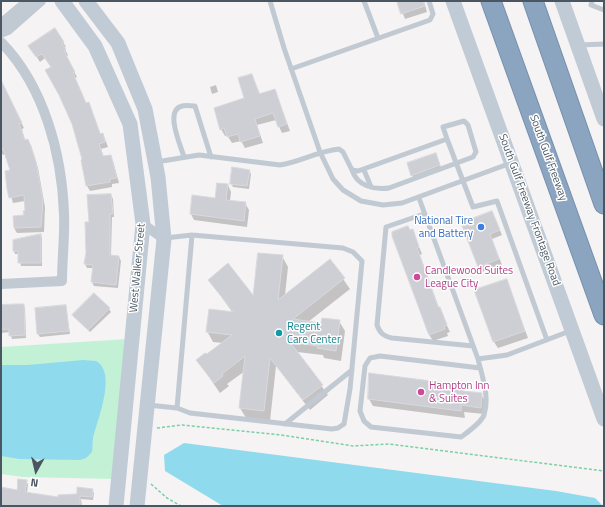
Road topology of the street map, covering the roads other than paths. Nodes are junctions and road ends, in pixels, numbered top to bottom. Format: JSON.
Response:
{"nodes":[{"id":1,"x":28,"y":1,"type":"edge"},
{"id":2,"x":42,"y":1,"type":"edge"},
{"id":3,"x":62,"y":1,"type":"edge"},
{"id":4,"x":86,"y":1,"type":"edge"},
{"id":5,"x":270,"y":1,"type":"edge"},
{"id":6,"x":364,"y":1,"type":"edge"},
{"id":7,"x":429,"y":1,"type":"edge"},
{"id":8,"x":453,"y":1,"type":"edge"},
{"id":9,"x":491,"y":1,"type":"edge"},
{"id":10,"x":533,"y":1,"type":"edge"},
{"id":11,"x":562,"y":1,"type":"edge"},
{"id":12,"x":592,"y":1,"type":"edge"},
{"id":13,"x":604,"y":10,"type":"edge"},
{"id":14,"x":1,"y":29,"type":"edge"},
{"id":15,"x":1,"y":33,"type":"edge"},
{"id":16,"x":378,"y":38,"type":"junction"},
{"id":17,"x":1,"y":42,"type":"edge"},
{"id":18,"x":604,"y":44,"type":"edge"},
{"id":19,"x":578,"y":45,"type":"junction"},
{"id":20,"x":291,"y":69,"type":"junction"},
{"id":21,"x":604,"y":120,"type":"edge"},
{"id":22,"x":447,"y":139,"type":"junction"},
{"id":23,"x":320,"y":152,"type":"junction"},
{"id":24,"x":184,"y":157,"type":"junction"},
{"id":25,"x":211,"y":157,"type":"junction"},
{"id":26,"x":155,"y":162,"type":"junction"},
{"id":27,"x":456,"y":163,"type":"junction"},
{"id":28,"x":512,"y":163,"type":"junction"},
{"id":29,"x":352,"y":170,"type":"junction"},
{"id":30,"x":364,"y":170,"type":"junction"},
{"id":31,"x":462,"y":182,"type":"junction"},
{"id":32,"x":371,"y":187,"type":"junction"},
{"id":33,"x":419,"y":198,"type":"junction"},
{"id":34,"x":604,"y":204,"type":"edge"},
{"id":35,"x":424,"y":214,"type":"junction"},
{"id":36,"x":143,"y":224,"type":"junction"},
{"id":37,"x":192,"y":235,"type":"junction"},
{"id":38,"x":164,"y":238,"type":"junction"},
{"id":39,"x":1,"y":284,"type":"edge"},
{"id":40,"x":604,"y":315,"type":"edge"},
{"id":41,"x":572,"y":330,"type":"junction"},
{"id":42,"x":547,"y":340,"type":"junction"},
{"id":43,"x":473,"y":346,"type":"junction"},
{"id":44,"x":478,"y":359,"type":"junction"},
{"id":45,"x":480,"y":368,"type":"junction"},
{"id":46,"x":352,"y":370,"type":"junction"},
{"id":47,"x":147,"y":404,"type":"junction"},
{"id":48,"x":177,"y":408,"type":"junction"},
{"id":49,"x":604,"y":419,"type":"edge"},
{"id":50,"x":285,"y":424,"type":"junction"},
{"id":51,"x":116,"y":506,"type":"edge"},
{"id":52,"x":137,"y":506,"type":"edge"}],
"edges":[{"from":1,"to":14,"type":"street"},
{"from":2,"to":15,"type":"street"},
{"from":3,"to":36,"type":"street","name":"West Walker Street"},
{"from":4,"to":26,"type":"street","name":"West Walker Street"},
{"from":5,"to":20,"type":"lane"},
{"from":6,"to":16,"type":"lane"},
{"from":7,"to":16,"type":"lane"},
{"from":8,"to":28,"type":"street","name":"South Gulf Freeway Frontage Road"},
{"from":9,"to":40,"type":"highway","name":"South Gulf Freeway"},
{"from":10,"to":34,"type":"highway"},
{"from":11,"to":19,"type":"street"},
{"from":12,"to":13,"type":"lane"},
{"from":16,"to":20,"type":"lane"},
{"from":17,"to":39,"type":"street"},
{"from":18,"to":19,"type":"lane"},
{"from":19,"to":21,"type":"street"},
{"from":20,"to":23,"type":"lane"},
{"from":22,"to":27,"type":"lane"},
{"from":22,"to":27,"type":"lane"},
{"from":22,"to":30,"type":"lane"},
{"from":23,"to":25,"type":"lane"},
{"from":23,"to":29,"type":"lane"},
{"from":23,"to":33,"type":"lane"},
{"from":24,"to":25,"type":"lane"},
{"from":24,"to":25,"type":"lane"},
{"from":24,"to":26,"type":"lane"},
{"from":26,"to":38,"type":"street","name":"West Walker Street"},
{"from":27,"to":31,"type":"lane"},
{"from":27,"to":32,"type":"lane"},
{"from":28,"to":31,"type":"lane"},
{"from":28,"to":41,"type":"street","name":"South Gulf Freeway Frontage Road"},
{"from":29,"to":30,"type":"lane"},
{"from":29,"to":32,"type":"lane"},
{"from":30,"to":32,"type":"lane"},
{"from":31,"to":33,"type":"lane"},
{"from":31,"to":42,"type":"lane"},
{"from":33,"to":35,"type":"lane"},
{"from":35,"to":43,"type":"lane"},
{"from":35,"to":43,"type":"lane"},
{"from":36,"to":38,"type":"street"},
{"from":36,"to":51,"type":"street","name":"West Walker Street"},
{"from":37,"to":38,"type":"lane"},
{"from":37,"to":46,"type":"lane"},
{"from":37,"to":48,"type":"lane"},
{"from":38,"to":47,"type":"street","name":"West Walker Street"},
{"from":41,"to":42,"type":"lane"},
{"from":41,"to":49,"type":"street","name":"South Gulf Freeway Frontage Road"},
{"from":42,"to":44,"type":"lane"},
{"from":43,"to":44,"type":"lane"},
{"from":44,"to":45,"type":"lane"},
{"from":45,"to":45,"type":"lane"},
{"from":46,"to":50,"type":"lane"},
{"from":46,"to":50,"type":"lane"},
{"from":47,"to":48,"type":"lane"},
{"from":47,"to":52,"type":"street","name":"West Walker Street"},
{"from":48,"to":50,"type":"lane"}]}
